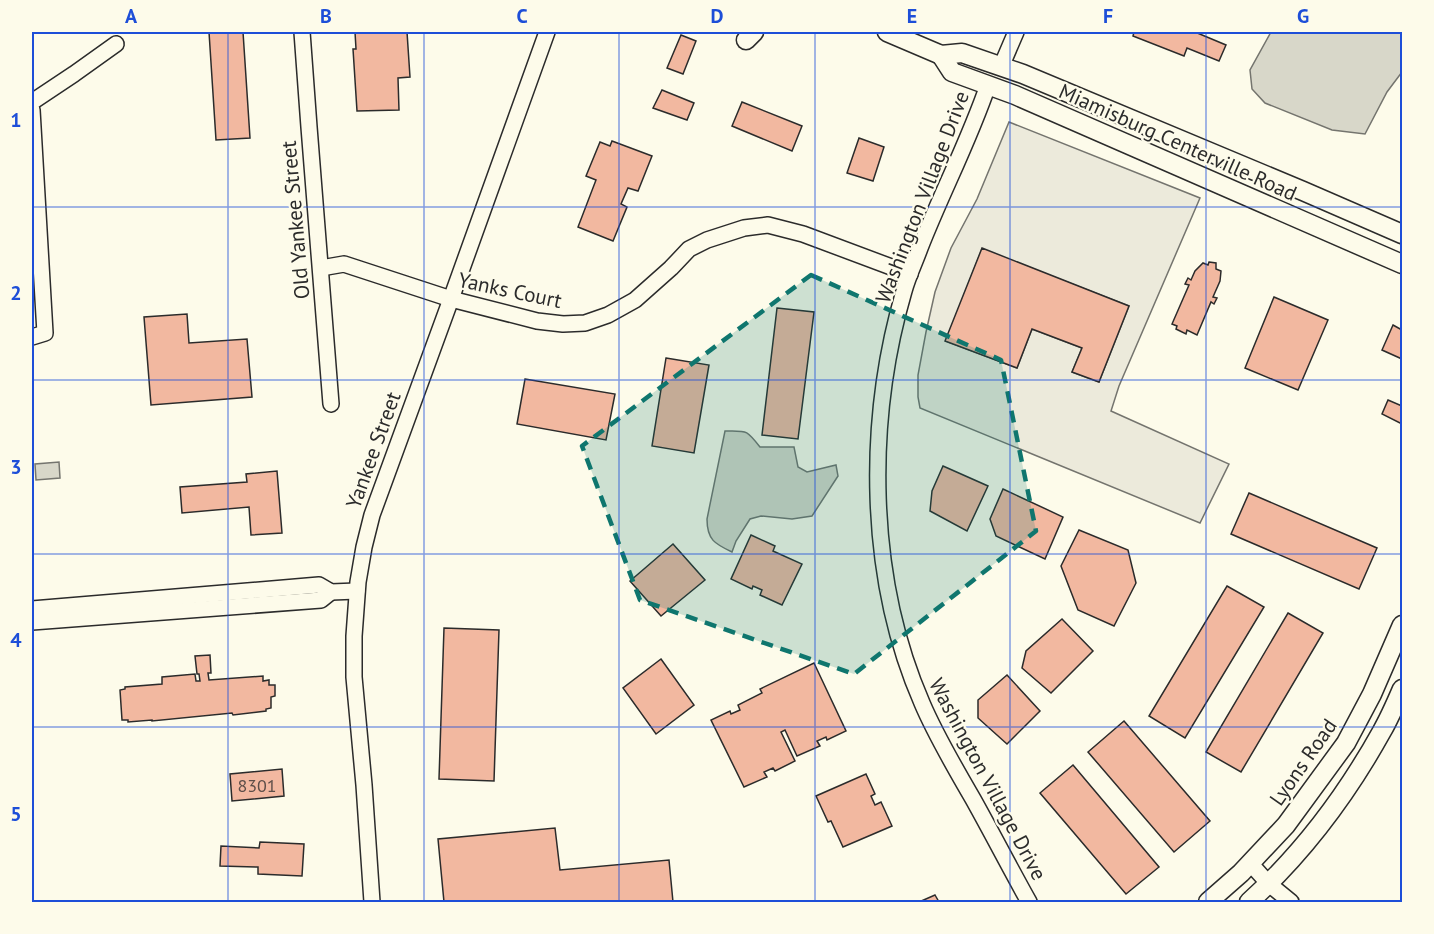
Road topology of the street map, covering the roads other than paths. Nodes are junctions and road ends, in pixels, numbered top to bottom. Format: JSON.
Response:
{"nodes":[{"id":1,"x":303,"y":32,"type":"edge"},
{"id":2,"x":547,"y":32,"type":"edge"},
{"id":3,"x":748,"y":32,"type":"edge"},
{"id":4,"x":754,"y":32,"type":"edge"},
{"id":5,"x":887,"y":32,"type":"edge"},
{"id":6,"x":1016,"y":32,"type":"edge"},
{"id":7,"x":116,"y":44,"type":"dead end"},
{"id":8,"x":943,"y":58,"type":"junction"},
{"id":9,"x":1001,"y":67,"type":"junction"},
{"id":10,"x":1043,"y":83,"type":"junction"},
{"id":11,"x":988,"y":86,"type":"junction"},
{"id":12,"x":32,"y":102,"type":"edge"},
{"id":13,"x":32,"y":110,"type":"edge"},
{"id":14,"x":1402,"y":234,"type":"edge"},
{"id":15,"x":1402,"y":264,"type":"edge"},
{"id":16,"x":321,"y":268,"type":"junction"},
{"id":17,"x":910,"y":274,"type":"junction"},
{"id":18,"x":451,"y":299,"type":"junction"},
{"id":19,"x":32,"y":337,"type":"edge"},
{"id":20,"x":331,"y":404,"type":"dead end"},
{"id":21,"x":357,"y":591,"type":"junction"},
{"id":22,"x":176,"y":604,"type":"junction"},
{"id":23,"x":32,"y":609,"type":"edge"},
{"id":24,"x":32,"y":622,"type":"edge"},
{"id":25,"x":1402,"y":625,"type":"edge"},
{"id":26,"x":1402,"y":689,"type":"edge"},
{"id":27,"x":1250,"y":863,"type":"junction"},
{"id":28,"x":1269,"y":884,"type":"junction"},
{"id":29,"x":372,"y":903,"type":"edge"},
{"id":30,"x":1029,"y":903,"type":"edge"},
{"id":31,"x":1208,"y":903,"type":"edge"},
{"id":32,"x":1249,"y":903,"type":"edge"},
{"id":33,"x":1291,"y":903,"type":"edge"}],
"edges":[{"from":1,"to":16,"type":"street","name":"Old Yankee Street"},
{"from":2,"to":18,"type":"street","name":"Yankee Street"},
{"from":3,"to":4,"type":"main road"},
{"from":5,"to":8,"type":"main road","name":"Miamisburg Centerville Road"},
{"from":6,"to":9,"type":"street"},
{"from":7,"to":12,"type":"street"},
{"from":8,"to":9,"type":"main road","name":"Miamisburg Centerville Road"},
{"from":8,"to":11,"type":"main road","name":"Miamisburg Centerville Road"},
{"from":9,"to":10,"type":"main road","name":"Miamisburg Centerville Road"},
{"from":10,"to":11,"type":"main road"},
{"from":10,"to":14,"type":"main road","name":"Miamisburg Centerville Road"},
{"from":11,"to":15,"type":"main road","name":"Miamisburg Centerville Road"},
{"from":11,"to":17,"type":"street","name":"Washington Village Drive"},
{"from":13,"to":19,"type":"street"},
{"from":16,"to":18,"type":"street","name":"Yanks Court"},
{"from":16,"to":20,"type":"street","name":"Old Yankee Street"},
{"from":17,"to":18,"type":"street","name":"Yanks Court"},
{"from":17,"to":30,"type":"street","name":"Washington Village Drive"},
{"from":18,"to":21,"type":"street","name":"Yankee Street"},
{"from":21,"to":22,"type":"street"},
{"from":21,"to":29,"type":"street","name":"Yankee Street"},
{"from":22,"to":23,"type":"street"},
{"from":22,"to":24,"type":"street"},
{"from":25,"to":27,"type":"main road","name":"Lyons Road"},
{"from":26,"to":28,"type":"main road"},
{"from":27,"to":28,"type":"street"},
{"from":27,"to":31,"type":"main road","name":"Lyons Road"},
{"from":28,"to":32,"type":"main road"},
{"from":28,"to":33,"type":"street"}]}
